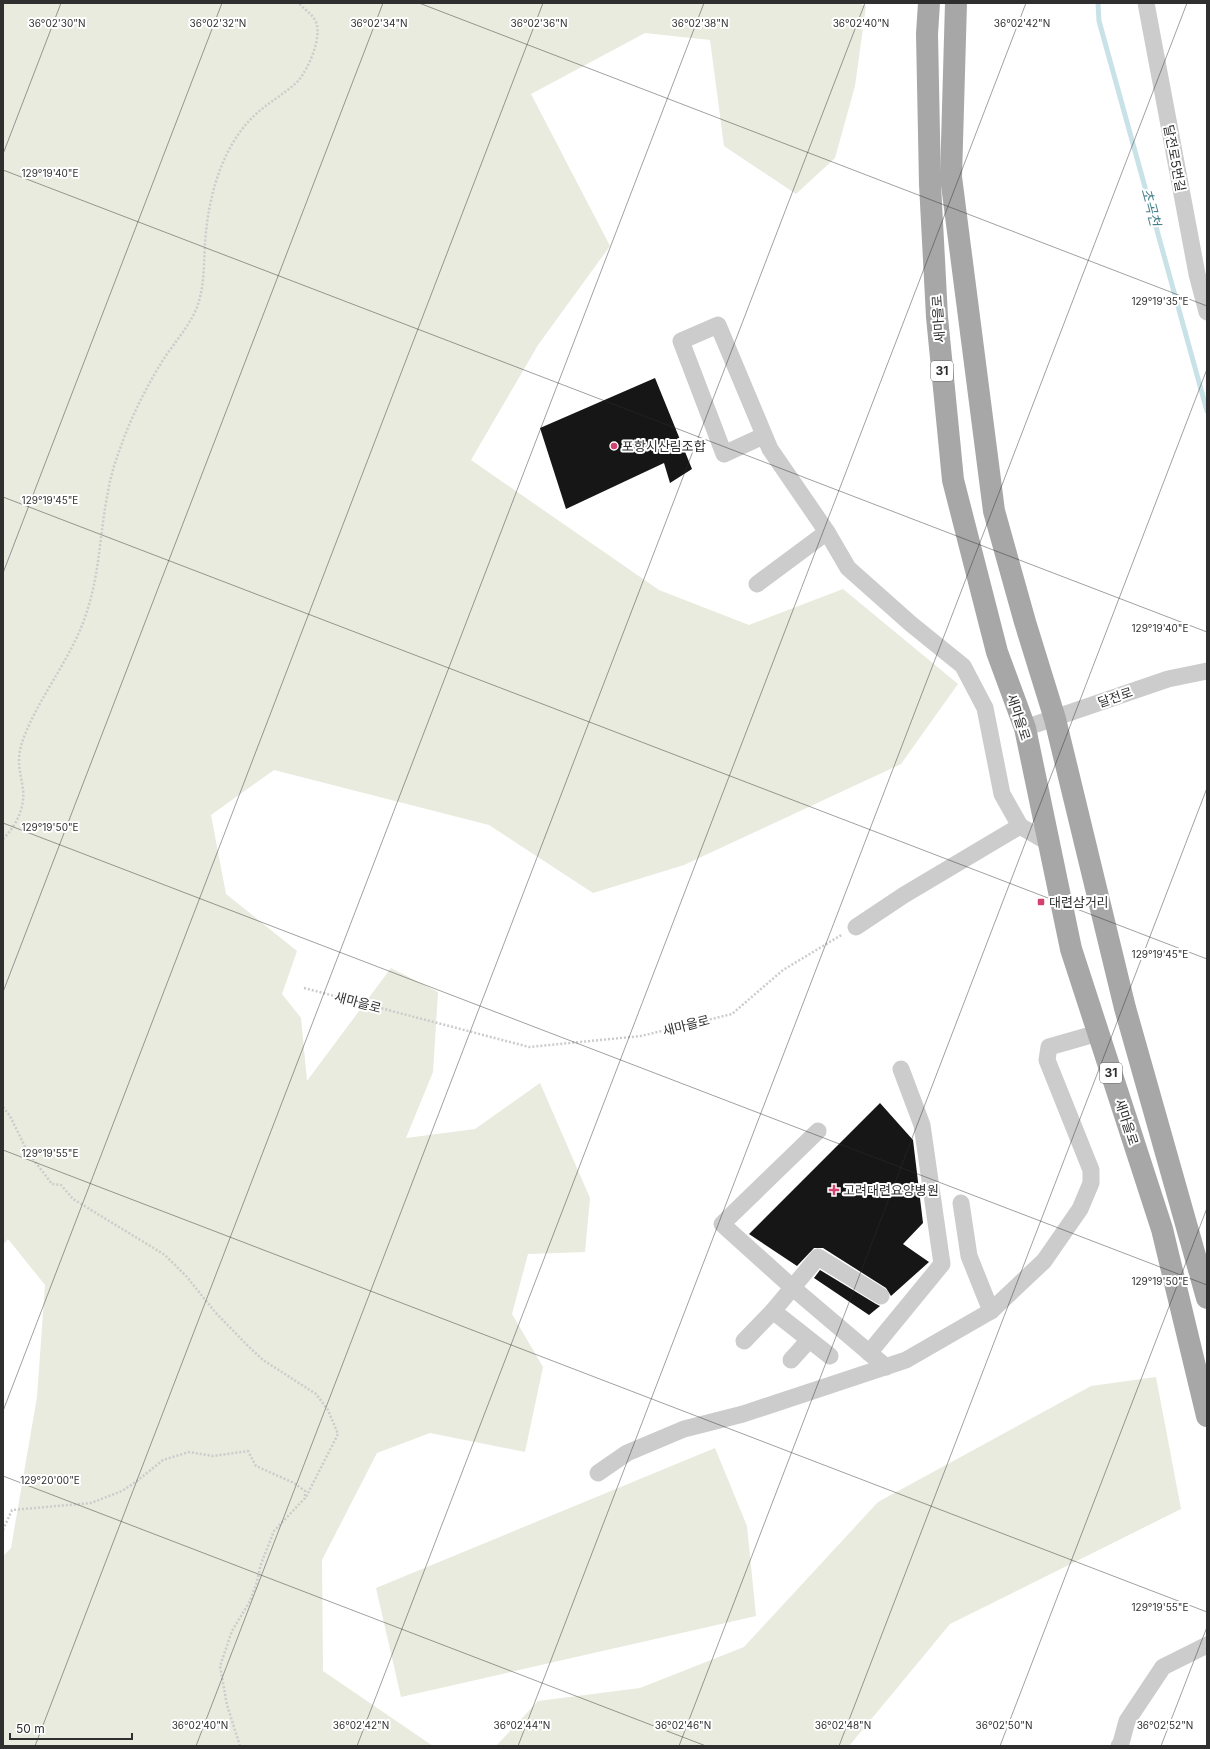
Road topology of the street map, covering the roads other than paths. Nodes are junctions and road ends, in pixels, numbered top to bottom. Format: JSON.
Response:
{"nodes":[{"id":1,"x":929,"y":3,"type":"edge"},
{"id":2,"x":956,"y":3,"type":"edge"},
{"id":3,"x":1146,"y":3,"type":"edge"},
{"id":4,"x":1207,"y":312,"type":"edge"},
{"id":5,"x":763,"y":436,"type":"junction"},
{"id":6,"x":828,"y":532,"type":"junction"},
{"id":7,"x":757,"y":584,"type":"dead end"},
{"id":8,"x":1207,"y":671,"type":"edge"},
{"id":9,"x":1055,"y":718,"type":"junction"},
{"id":10,"x":1025,"y":728,"type":"junction"},
{"id":11,"x":1020,"y":826,"type":"junction"},
{"id":12,"x":1049,"y":842,"type":"junction"},
{"id":13,"x":856,"y":927,"type":"road end"},
{"id":14,"x":1098,"y":1033,"type":"junction"},
{"id":15,"x":901,"y":1069,"type":"dead end"},
{"id":16,"x":818,"y":1131,"type":"dead end"},
{"id":17,"x":961,"y":1203,"type":"dead end"},
{"id":18,"x":793,"y":1288,"type":"junction"},
{"id":19,"x":880,"y":1296,"type":"dead end"},
{"id":20,"x":1207,"y":1298,"type":"edge"},
{"id":21,"x":991,"y":1311,"type":"junction"},
{"id":22,"x":773,"y":1312,"type":"junction"},
{"id":23,"x":809,"y":1340,"type":"junction"},
{"id":24,"x":744,"y":1341,"type":"dead end"},
{"id":25,"x":869,"y":1353,"type":"junction"},
{"id":26,"x":830,"y":1356,"type":"dead end"},
{"id":27,"x":791,"y":1360,"type":"dead end"},
{"id":28,"x":886,"y":1367,"type":"junction"},
{"id":29,"x":1207,"y":1416,"type":"edge"},
{"id":30,"x":598,"y":1473,"type":"dead end"},
{"id":31,"x":1207,"y":1645,"type":"edge"},
{"id":32,"x":1119,"y":1746,"type":"edge"}],
"edges":[{"from":1,"to":10,"type":"main road","name":"새마을로","number":"31"},
{"from":2,"to":9,"type":"main road","number":"31"},
{"from":3,"to":4,"type":"street","name":"달전로5번길"},
{"from":5,"to":5,"type":"street"},
{"from":5,"to":6,"type":"street"},
{"from":6,"to":7,"type":"street"},
{"from":6,"to":11,"type":"street"},
{"from":8,"to":9,"type":"street","name":"달전로"},
{"from":9,"to":10,"type":"street","name":"달전로"},
{"from":9,"to":20,"type":"main road","number":"31"},
{"from":10,"to":12,"type":"main road","name":"새마을로","number":"31"},
{"from":11,"to":12,"type":"street"},
{"from":11,"to":13,"type":"street"},
{"from":12,"to":14,"type":"main road","name":"새마을로","number":"31"},
{"from":14,"to":21,"type":"street"},
{"from":14,"to":29,"type":"main road","name":"새마을로","number":"31"},
{"from":15,"to":25,"type":"street"},
{"from":16,"to":18,"type":"street"},
{"from":17,"to":21,"type":"street"},
{"from":18,"to":19,"type":"street"},
{"from":18,"to":22,"type":"street"},
{"from":18,"to":25,"type":"street"},
{"from":21,"to":28,"type":"street"},
{"from":22,"to":23,"type":"street"},
{"from":22,"to":24,"type":"street"},
{"from":23,"to":26,"type":"street"},
{"from":23,"to":27,"type":"street"},
{"from":25,"to":28,"type":"street"},
{"from":28,"to":30,"type":"street"},
{"from":31,"to":32,"type":"street"}]}
